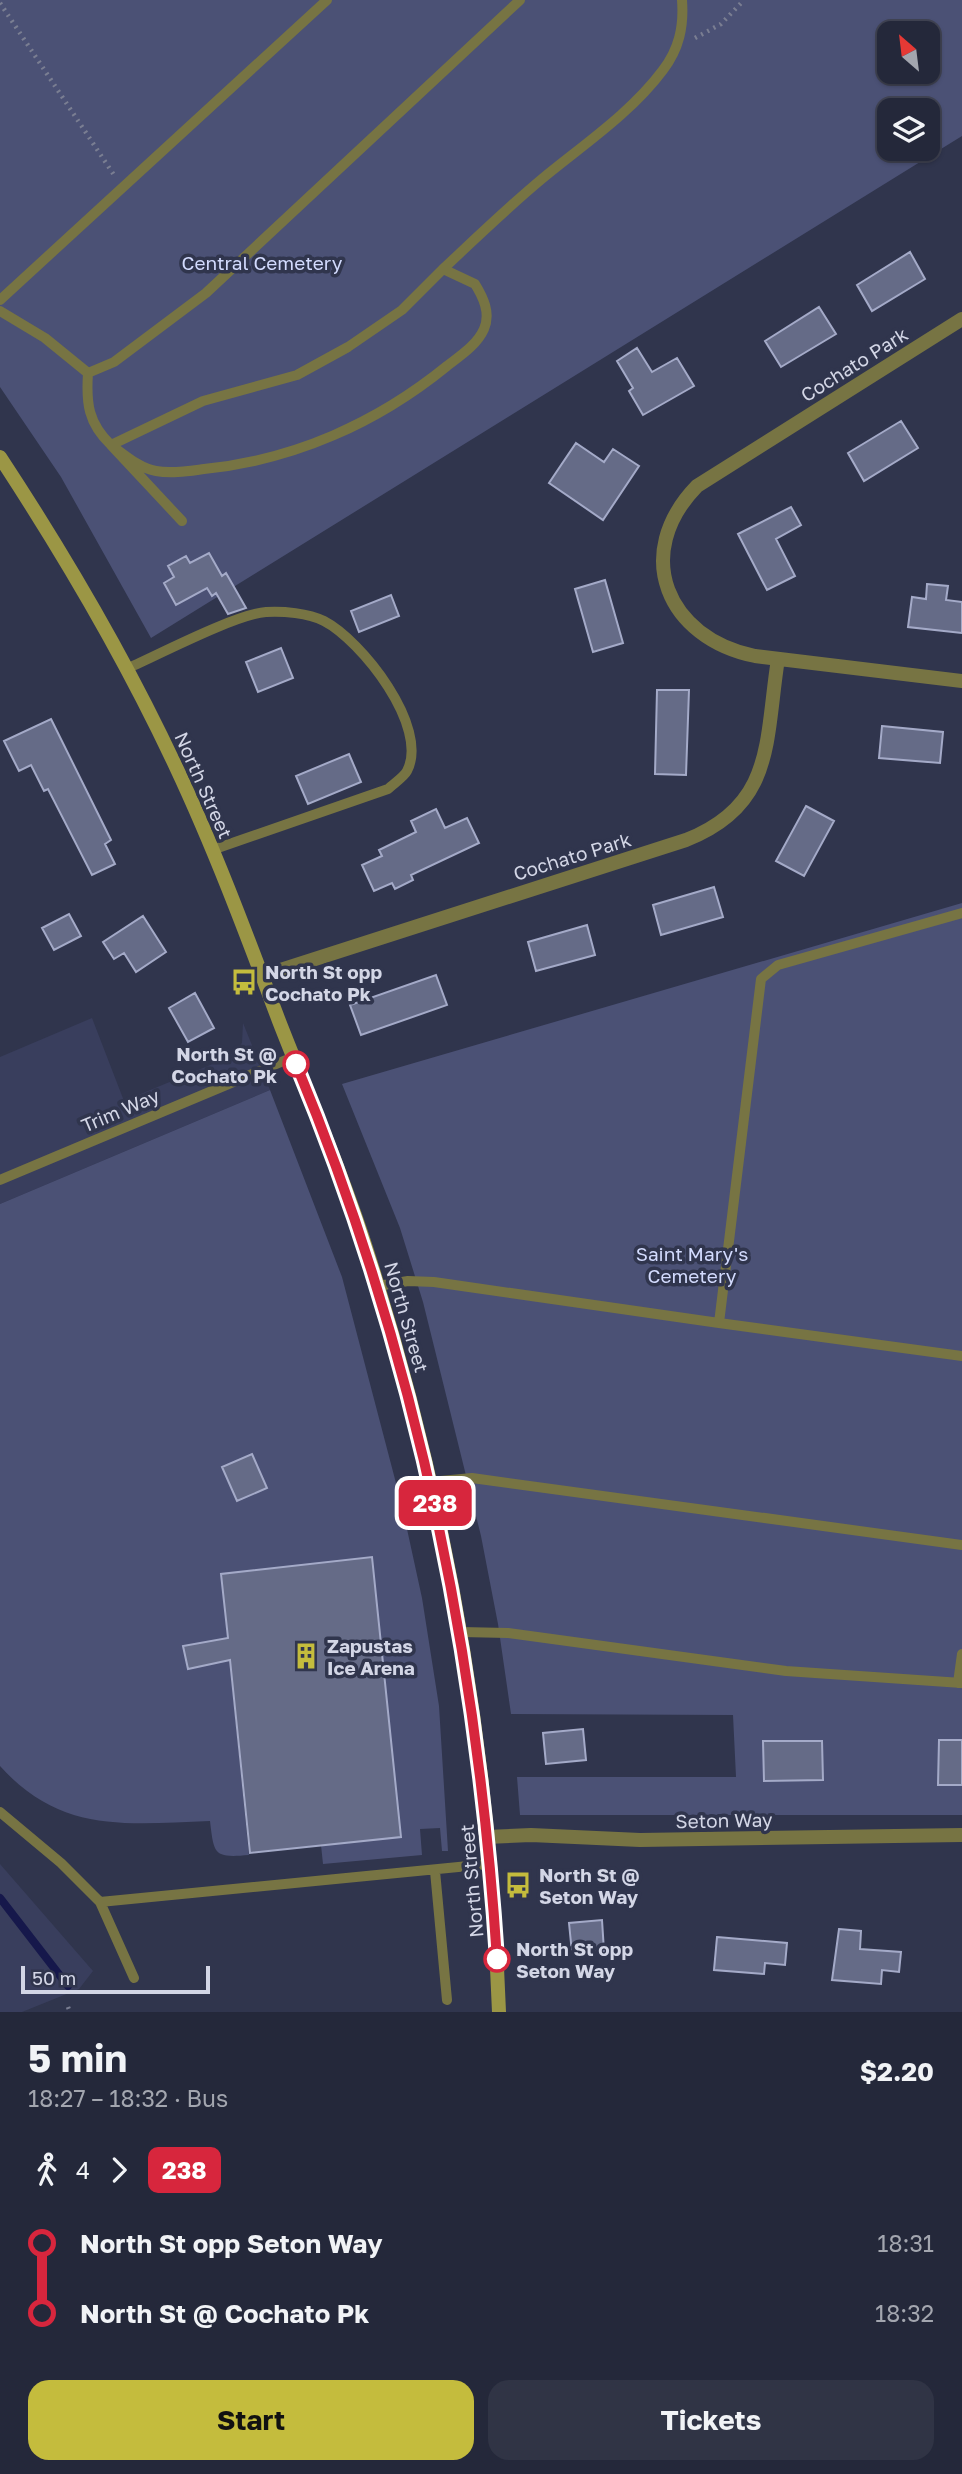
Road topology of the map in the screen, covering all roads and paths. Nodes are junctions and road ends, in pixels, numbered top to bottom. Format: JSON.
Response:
{"nodes":[{"id":1,"x":327,"y":0,"type":"edge"},
{"id":2,"x":520,"y":0,"type":"edge"},
{"id":3,"x":682,"y":0,"type":"edge"},
{"id":4,"x":744,"y":0,"type":"edge"},
{"id":5,"x":0,"y":3,"type":"edge"},
{"id":6,"x":678,"y":43,"type":"junction"},
{"id":7,"x":123,"y":188,"type":"junction"},
{"id":8,"x":443,"y":269,"type":"junction"},
{"id":9,"x":0,"y":300,"type":"edge"},
{"id":10,"x":0,"y":311,"type":"edge"},
{"id":11,"x":962,"y":319,"type":"edge"},
{"id":12,"x":88,"y":373,"type":"junction"},
{"id":13,"x":111,"y":445,"type":"junction"},
{"id":14,"x":0,"y":457,"type":"edge"},
{"id":15,"x":181,"y":522,"type":"dead end"},
{"id":16,"x":778,"y":659,"type":"junction"},
{"id":17,"x":126,"y":669,"type":"junction"},
{"id":18,"x":962,"y":681,"type":"edge"},
{"id":19,"x":212,"y":850,"type":"junction"},
{"id":20,"x":962,"y":913,"type":"edge"},
{"id":21,"x":262,"y":976,"type":"junction"},
{"id":22,"x":293,"y":1057,"type":"junction"},
{"id":23,"x":0,"y":1180,"type":"edge"},
{"id":24,"x":378,"y":1286,"type":"junction"},
{"id":25,"x":719,"y":1323,"type":"junction"},
{"id":26,"x":962,"y":1356,"type":"edge"},
{"id":27,"x":430,"y":1482,"type":"junction"},
{"id":28,"x":962,"y":1545,"type":"edge"},
{"id":29,"x":461,"y":1633,"type":"junction"},
{"id":30,"x":962,"y":1654,"type":"edge"},
{"id":31,"x":960,"y":1683,"type":"edge"},
{"id":32,"x":0,"y":1812,"type":"edge"},
{"id":33,"x":962,"y":1835,"type":"edge"},
{"id":34,"x":486,"y":1837,"type":"junction"},
{"id":35,"x":489,"y":1864,"type":"junction"},
{"id":36,"x":435,"y":1871,"type":"junction"},
{"id":37,"x":100,"y":1902,"type":"junction"},
{"id":38,"x":134,"y":1978,"type":"dead end"},
{"id":39,"x":447,"y":2000,"type":"dead end"},
{"id":40,"x":499,"y":2012,"type":"edge"}],
"edges":[{"from":1,"to":7,"type":"lane"},
{"from":2,"to":12,"type":"lane"},
{"from":3,"to":6,"type":"lane"},
{"from":4,"to":6,"type":"path"},
{"from":5,"to":7,"type":"path"},
{"from":6,"to":8,"type":"lane"},
{"from":7,"to":9,"type":"lane"},
{"from":8,"to":13,"type":"lane"},
{"from":8,"to":13,"type":"lane"},
{"from":10,"to":12,"type":"lane"},
{"from":11,"to":16,"type":"street","name":"Cochato Park"},
{"from":12,"to":13,"type":"lane"},
{"from":13,"to":15,"type":"lane"},
{"from":14,"to":17,"type":"main road","name":"North Street"},
{"from":16,"to":18,"type":"street","name":"Cochato Park"},
{"from":16,"to":21,"type":"street","name":"Cochato Park"},
{"from":17,"to":19,"type":"main road","name":"North Street"},
{"from":17,"to":19,"type":"lane"},
{"from":19,"to":21,"type":"main road","name":"North Street"},
{"from":20,"to":25,"type":"lane"},
{"from":21,"to":22,"type":"main road","name":"North Street"},
{"from":22,"to":23,"type":"lane","name":"Trim Way"},
{"from":22,"to":24,"type":"main road","name":"North Street"},
{"from":24,"to":25,"type":"lane"},
{"from":24,"to":27,"type":"main road","name":"North Street"},
{"from":25,"to":26,"type":"lane"},
{"from":27,"to":28,"type":"lane"},
{"from":27,"to":29,"type":"main road","name":"North Street"},
{"from":29,"to":31,"type":"lane"},
{"from":29,"to":34,"type":"main road","name":"North Street"},
{"from":30,"to":31,"type":"lane"},
{"from":32,"to":37,"type":"lane"},
{"from":33,"to":34,"type":"street","name":"Seton Way"},
{"from":34,"to":35,"type":"main road","name":"North Street"},
{"from":35,"to":36,"type":"lane"},
{"from":35,"to":40,"type":"main road","name":"North Street"},
{"from":36,"to":37,"type":"lane"},
{"from":36,"to":39,"type":"lane"},
{"from":37,"to":38,"type":"lane"}]}
